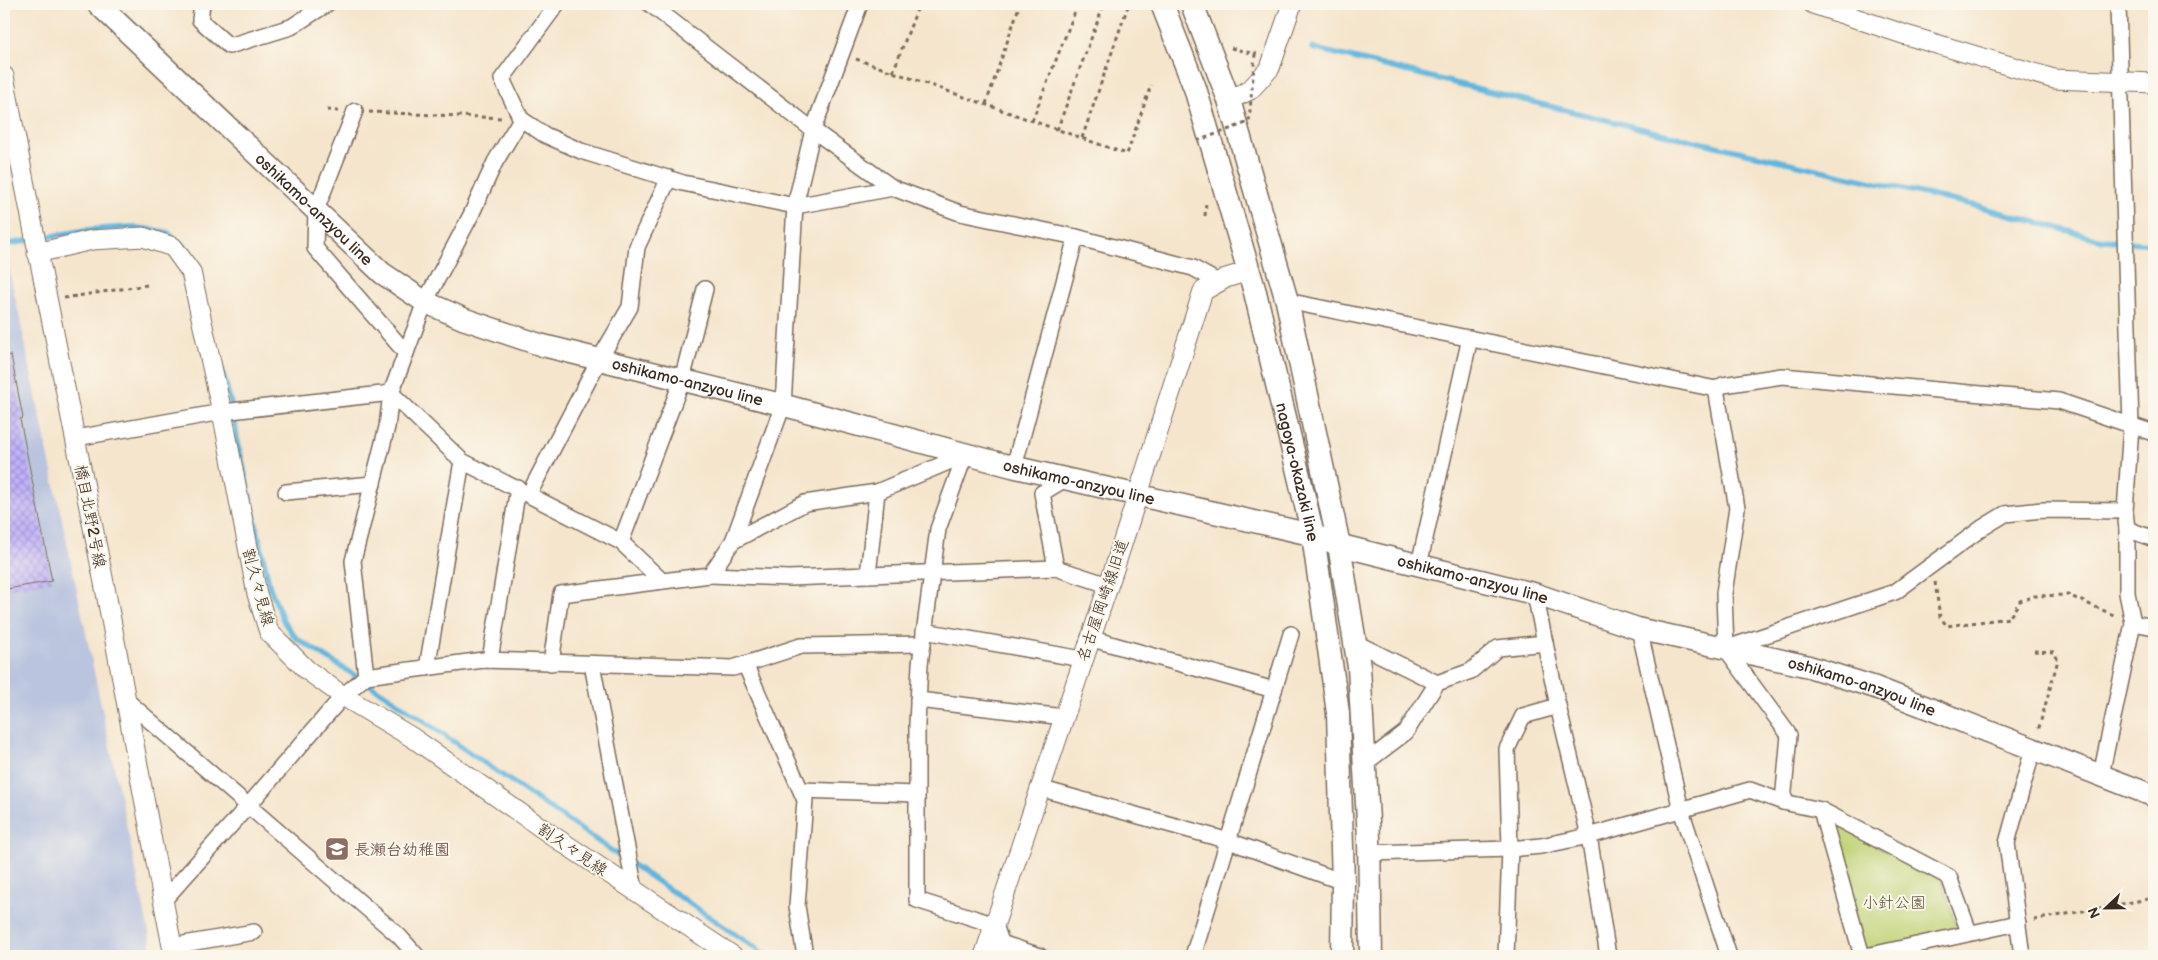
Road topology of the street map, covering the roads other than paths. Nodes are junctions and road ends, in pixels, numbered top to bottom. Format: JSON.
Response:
{"nodes":[{"id":1,"x":98,"y":4,"type":"edge"},
{"id":2,"x":202,"y":4,"type":"edge"},
{"id":3,"x":328,"y":4,"type":"edge"},
{"id":4,"x":557,"y":4,"type":"edge"},
{"id":5,"x":650,"y":4,"type":"edge"},
{"id":6,"x":860,"y":4,"type":"edge"},
{"id":7,"x":1162,"y":4,"type":"edge"},
{"id":8,"x":1192,"y":4,"type":"edge"},
{"id":9,"x":1292,"y":4,"type":"edge"},
{"id":10,"x":1813,"y":4,"type":"edge"},
{"id":11,"x":2118,"y":4,"type":"edge"},
{"id":12,"x":4,"y":76,"type":"edge"},
{"id":13,"x":2121,"y":83,"type":"junction"},
{"id":14,"x":2154,"y":83,"type":"edge"},
{"id":15,"x":1229,"y":100,"type":"junction"},
{"id":16,"x":355,"y":111,"type":"road end"},
{"id":17,"x":521,"y":119,"type":"junction"},
{"id":18,"x":813,"y":130,"type":"junction"},
{"id":19,"x":669,"y":178,"type":"junction"},
{"id":20,"x":893,"y":188,"type":"junction"},
{"id":21,"x":795,"y":206,"type":"junction"},
{"id":22,"x":316,"y":210,"type":"junction"},
{"id":23,"x":1076,"y":237,"type":"junction"},
{"id":24,"x":37,"y":253,"type":"junction"},
{"id":25,"x":1249,"y":271,"type":"junction"},
{"id":26,"x":1218,"y":282,"type":"junction"},
{"id":27,"x":705,"y":289,"type":"dead end"},
{"id":28,"x":1287,"y":301,"type":"junction"},
{"id":29,"x":425,"y":302,"type":"junction"},
{"id":30,"x":1470,"y":338,"type":"junction"},
{"id":31,"x":406,"y":353,"type":"junction"},
{"id":32,"x":599,"y":360,"type":"junction"},
{"id":33,"x":682,"y":380,"type":"junction"},
{"id":34,"x":1716,"y":389,"type":"junction"},
{"id":35,"x":391,"y":393,"type":"junction"},
{"id":36,"x":783,"y":405,"type":"junction"},
{"id":37,"x":222,"y":412,"type":"junction"},
{"id":38,"x":2131,"y":426,"type":"junction"},
{"id":39,"x":2154,"y":433,"type":"edge"},
{"id":40,"x":76,"y":438,"type":"junction"},
{"id":41,"x":965,"y":455,"type":"junction"},
{"id":42,"x":462,"y":461,"type":"junction"},
{"id":43,"x":1014,"y":467,"type":"junction"},
{"id":44,"x":1065,"y":479,"type":"junction"},
{"id":45,"x":373,"y":484,"type":"junction"},
{"id":46,"x":524,"y":491,"type":"junction"},
{"id":47,"x":286,"y":492,"type":"dead end"},
{"id":48,"x":877,"y":492,"type":"junction"},
{"id":49,"x":1136,"y":496,"type":"junction"},
{"id":50,"x":2125,"y":512,"type":"junction"},
{"id":51,"x":2127,"y":529,"type":"junction"},
{"id":52,"x":1313,"y":535,"type":"junction"},
{"id":53,"x":2154,"y":539,"type":"edge"},
{"id":54,"x":621,"y":542,"type":"junction"},
{"id":55,"x":733,"y":542,"type":"junction"},
{"id":56,"x":1339,"y":545,"type":"junction"},
{"id":57,"x":1419,"y":565,"type":"junction"},
{"id":58,"x":1056,"y":568,"type":"junction"},
{"id":59,"x":931,"y":572,"type":"junction"},
{"id":60,"x":710,"y":575,"type":"junction"},
{"id":61,"x":868,"y":575,"type":"junction"},
{"id":62,"x":662,"y":581,"type":"junction"},
{"id":63,"x":1108,"y":585,"type":"junction"},
{"id":64,"x":1535,"y":594,"type":"junction"},
{"id":65,"x":2132,"y":623,"type":"junction"},
{"id":66,"x":2154,"y":627,"type":"edge"},
{"id":67,"x":1639,"y":629,"type":"junction"},
{"id":68,"x":1291,"y":634,"type":"dead end"},
{"id":69,"x":923,"y":638,"type":"junction"},
{"id":70,"x":1089,"y":638,"type":"junction"},
{"id":71,"x":1354,"y":642,"type":"junction"},
{"id":72,"x":1545,"y":643,"type":"junction"},
{"id":73,"x":1726,"y":649,"type":"junction"},
{"id":74,"x":1082,"y":659,"type":"junction"},
{"id":75,"x":490,"y":660,"type":"junction"},
{"id":76,"x":551,"y":663,"type":"junction"},
{"id":77,"x":592,"y":664,"type":"junction"},
{"id":78,"x":745,"y":664,"type":"junction"},
{"id":79,"x":426,"y":668,"type":"junction"},
{"id":80,"x":366,"y":676,"type":"junction"},
{"id":81,"x":1437,"y":682,"type":"junction"},
{"id":82,"x":1274,"y":690,"type":"junction"},
{"id":83,"x":343,"y":696,"type":"junction"},
{"id":84,"x":126,"y":700,"type":"junction"},
{"id":85,"x":918,"y":700,"type":"junction"},
{"id":86,"x":1558,"y":706,"type":"junction"},
{"id":87,"x":1064,"y":717,"type":"junction"},
{"id":88,"x":2033,"y":749,"type":"junction"},
{"id":89,"x":1364,"y":764,"type":"junction"},
{"id":90,"x":2101,"y":774,"type":"junction"},
{"id":91,"x":1039,"y":788,"type":"junction"},
{"id":92,"x":801,"y":790,"type":"junction"},
{"id":93,"x":918,"y":794,"type":"junction"},
{"id":94,"x":2154,"y":796,"type":"edge"},
{"id":95,"x":1783,"y":802,"type":"junction"},
{"id":96,"x":248,"y":806,"type":"junction"},
{"id":97,"x":1681,"y":810,"type":"junction"},
{"id":98,"x":1821,"y":810,"type":"junction"},
{"id":99,"x":1589,"y":836,"type":"junction"},
{"id":100,"x":1229,"y":841,"type":"junction"},
{"id":101,"x":1510,"y":849,"type":"junction"},
{"id":102,"x":1369,"y":853,"type":"junction"},
{"id":103,"x":1344,"y":882,"type":"junction"},
{"id":104,"x":636,"y":890,"type":"junction"},
{"id":105,"x":163,"y":900,"type":"junction"},
{"id":106,"x":2018,"y":923,"type":"junction"},
{"id":107,"x":994,"y":926,"type":"junction"},
{"id":108,"x":254,"y":932,"type":"dead end"},
{"id":109,"x":1969,"y":932,"type":"junction"},
{"id":110,"x":1004,"y":950,"type":"edge"},
{"id":111,"x":173,"y":951,"type":"edge"},
{"id":112,"x":417,"y":956,"type":"edge"},
{"id":113,"x":733,"y":956,"type":"edge"},
{"id":114,"x":805,"y":956,"type":"edge"},
{"id":115,"x":984,"y":956,"type":"edge"},
{"id":116,"x":1040,"y":956,"type":"edge"},
{"id":117,"x":1193,"y":956,"type":"edge"},
{"id":118,"x":1342,"y":956,"type":"edge"},
{"id":119,"x":1371,"y":956,"type":"edge"},
{"id":120,"x":1506,"y":956,"type":"edge"},
{"id":121,"x":1608,"y":956,"type":"edge"},
{"id":122,"x":1729,"y":956,"type":"edge"},
{"id":123,"x":1862,"y":956,"type":"edge"},
{"id":124,"x":1866,"y":956,"type":"edge"},
{"id":125,"x":2022,"y":956,"type":"edge"}],
"edges":[{"from":1,"to":22,"type":"main road","name":"oshikamo-anzyou line"},
{"from":2,"to":3,"type":"street"},
{"from":4,"to":17,"type":"street"},
{"from":5,"to":18,"type":"street"},
{"from":6,"to":18,"type":"street"},
{"from":7,"to":25,"type":"main road","name":"nagoya-okazaki line"},
{"from":8,"to":15,"type":"main road","name":"nagoya-okazaki line"},
{"from":9,"to":15,"type":"street"},
{"from":10,"to":13,"type":"street"},
{"from":11,"to":13,"type":"street"},
{"from":12,"to":24,"type":"street","name":"橋目北野2号線"},
{"from":13,"to":14,"type":"street"},
{"from":13,"to":38,"type":"street"},
{"from":15,"to":28,"type":"main road","name":"nagoya-okazaki line"},
{"from":16,"to":22,"type":"street"},
{"from":17,"to":19,"type":"street"},
{"from":17,"to":29,"type":"street"},
{"from":18,"to":20,"type":"street"},
{"from":18,"to":21,"type":"street"},
{"from":19,"to":21,"type":"street"},
{"from":19,"to":32,"type":"street"},
{"from":20,"to":21,"type":"street"},
{"from":20,"to":23,"type":"street"},
{"from":21,"to":36,"type":"street"},
{"from":22,"to":29,"type":"main road","name":"oshikamo-anzyou line"},
{"from":22,"to":31,"type":"street"},
{"from":23,"to":26,"type":"street"},
{"from":23,"to":43,"type":"street"},
{"from":24,"to":37,"type":"street","name":"割久々見線"},
{"from":24,"to":40,"type":"street","name":"橋目北野2号線"},
{"from":25,"to":26,"type":"street","name":"名古屋岡崎線旧道"},
{"from":25,"to":52,"type":"main road","name":"nagoya-okazaki line"},
{"from":26,"to":49,"type":"street","name":"名古屋岡崎線旧道"},
{"from":27,"to":33,"type":"street"},
{"from":28,"to":30,"type":"street"},
{"from":28,"to":56,"type":"main road","name":"nagoya-okazaki line"},
{"from":29,"to":31,"type":"street"},
{"from":29,"to":32,"type":"main road","name":"oshikamo-anzyou line"},
{"from":30,"to":34,"type":"street"},
{"from":30,"to":57,"type":"street"},
{"from":31,"to":35,"type":"street"},
{"from":32,"to":33,"type":"main road","name":"oshikamo-anzyou line"},
{"from":32,"to":46,"type":"street"},
{"from":33,"to":36,"type":"main road","name":"oshikamo-anzyou line"},
{"from":33,"to":54,"type":"street"},
{"from":34,"to":38,"type":"street"},
{"from":34,"to":73,"type":"street"},
{"from":35,"to":37,"type":"street"},
{"from":35,"to":42,"type":"street"},
{"from":35,"to":45,"type":"street"},
{"from":36,"to":41,"type":"main road","name":"oshikamo-anzyou line"},
{"from":36,"to":55,"type":"street"},
{"from":37,"to":40,"type":"street"},
{"from":37,"to":83,"type":"street","name":"割久々見線"},
{"from":38,"to":39,"type":"street"},
{"from":38,"to":50,"type":"street"},
{"from":40,"to":84,"type":"street","name":"橋目北野2号線"},
{"from":41,"to":43,"type":"main road","name":"oshikamo-anzyou line"},
{"from":41,"to":48,"type":"street"},
{"from":41,"to":59,"type":"street"},
{"from":42,"to":46,"type":"street"},
{"from":42,"to":79,"type":"street"},
{"from":43,"to":44,"type":"main road","name":"oshikamo-anzyou line"},
{"from":44,"to":49,"type":"main road","name":"oshikamo-anzyou line"},
{"from":44,"to":58,"type":"street"},
{"from":45,"to":47,"type":"street"},
{"from":45,"to":80,"type":"street"},
{"from":46,"to":54,"type":"street"},
{"from":46,"to":75,"type":"street"},
{"from":48,"to":55,"type":"street"},
{"from":48,"to":61,"type":"street"},
{"from":49,"to":52,"type":"main road","name":"oshikamo-anzyou line"},
{"from":49,"to":63,"type":"street","name":"名古屋岡崎線旧道"},
{"from":50,"to":51,"type":"street"},
{"from":50,"to":73,"type":"street"},
{"from":51,"to":53,"type":"street"},
{"from":51,"to":65,"type":"street"},
{"from":52,"to":56,"type":"main road","name":"oshikamo-anzyou line"},
{"from":52,"to":103,"type":"main road","name":"nagoya-okazaki line"},
{"from":54,"to":62,"type":"street"},
{"from":55,"to":60,"type":"street"},
{"from":56,"to":57,"type":"main road","name":"oshikamo-anzyou line"},
{"from":56,"to":71,"type":"main road","name":"nagoya-okazaki line"},
{"from":57,"to":64,"type":"main road","name":"oshikamo-anzyou line"},
{"from":58,"to":59,"type":"street"},
{"from":58,"to":63,"type":"street"},
{"from":59,"to":61,"type":"street"},
{"from":59,"to":69,"type":"street"},
{"from":60,"to":61,"type":"street"},
{"from":60,"to":62,"type":"street"},
{"from":62,"to":76,"type":"street"},
{"from":63,"to":70,"type":"street","name":"名古屋岡崎線旧道"},
{"from":64,"to":67,"type":"main road","name":"oshikamo-anzyou line"},
{"from":64,"to":72,"type":"street"},
{"from":65,"to":66,"type":"street"},
{"from":65,"to":90,"type":"street"},
{"from":67,"to":73,"type":"main road","name":"oshikamo-anzyou line"},
{"from":67,"to":97,"type":"street"},
{"from":68,"to":82,"type":"street"},
{"from":69,"to":74,"type":"street"},
{"from":69,"to":78,"type":"street"},
{"from":69,"to":85,"type":"street"},
{"from":70,"to":74,"type":"street","name":"名古屋岡崎線旧道"},
{"from":70,"to":82,"type":"street"},
{"from":71,"to":81,"type":"street"},
{"from":71,"to":89,"type":"main road","name":"nagoya-okazaki line"},
{"from":72,"to":81,"type":"street"},
{"from":72,"to":86,"type":"street"},
{"from":73,"to":88,"type":"main road","name":"oshikamo-anzyou line"},
{"from":73,"to":95,"type":"street"},
{"from":74,"to":87,"type":"street","name":"名古屋岡崎線旧道"},
{"from":75,"to":76,"type":"street"},
{"from":75,"to":79,"type":"street"},
{"from":76,"to":77,"type":"street"},
{"from":77,"to":78,"type":"street"},
{"from":77,"to":104,"type":"street"},
{"from":78,"to":92,"type":"street"},
{"from":79,"to":80,"type":"street"},
{"from":80,"to":83,"type":"street"},
{"from":81,"to":89,"type":"street"},
{"from":82,"to":100,"type":"street"},
{"from":83,"to":96,"type":"street"},
{"from":83,"to":104,"type":"street","name":"割久々見線"},
{"from":84,"to":96,"type":"street"},
{"from":84,"to":105,"type":"street","name":"橋目北野2号線"},
{"from":85,"to":87,"type":"street"},
{"from":85,"to":93,"type":"street"},
{"from":86,"to":99,"type":"street"},
{"from":86,"to":101,"type":"street"},
{"from":87,"to":91,"type":"street","name":"名古屋岡崎線旧道"},
{"from":88,"to":90,"type":"main road","name":"oshikamo-anzyou line"},
{"from":88,"to":106,"type":"street"},
{"from":89,"to":102,"type":"main road","name":"nagoya-okazaki line"},
{"from":90,"to":94,"type":"main road","name":"oshikamo-anzyou line"},
{"from":91,"to":100,"type":"street"},
{"from":91,"to":107,"type":"street","name":"名古屋岡崎線旧道"},
{"from":92,"to":93,"type":"street"},
{"from":92,"to":114,"type":"street"},
{"from":93,"to":107,"type":"street"},
{"from":95,"to":97,"type":"street"},
{"from":95,"to":98,"type":"street"},
{"from":96,"to":105,"type":"street"},
{"from":96,"to":112,"type":"street"},
{"from":97,"to":99,"type":"street"},
{"from":97,"to":122,"type":"street"},
{"from":98,"to":109,"type":"street"},
{"from":98,"to":123,"type":"street"},
{"from":99,"to":101,"type":"street"},
{"from":99,"to":121,"type":"street"},
{"from":100,"to":103,"type":"street"},
{"from":100,"to":117,"type":"street"},
{"from":101,"to":102,"type":"street"},
{"from":101,"to":120,"type":"street"},
{"from":102,"to":119,"type":"main road","name":"nagoya-okazaki line"},
{"from":103,"to":118,"type":"main road","name":"nagoya-okazaki line"},
{"from":104,"to":113,"type":"street","name":"割久々見線"},
{"from":105,"to":111,"type":"street","name":"橋目北野2号線"},
{"from":106,"to":109,"type":"street"},
{"from":106,"to":125,"type":"street"},
{"from":107,"to":110,"type":"street"},
{"from":107,"to":115,"type":"street","name":"名古屋岡崎線旧道"},
{"from":108,"to":111,"type":"street"},
{"from":109,"to":124,"type":"street"},
{"from":110,"to":116,"type":"street"}]}
